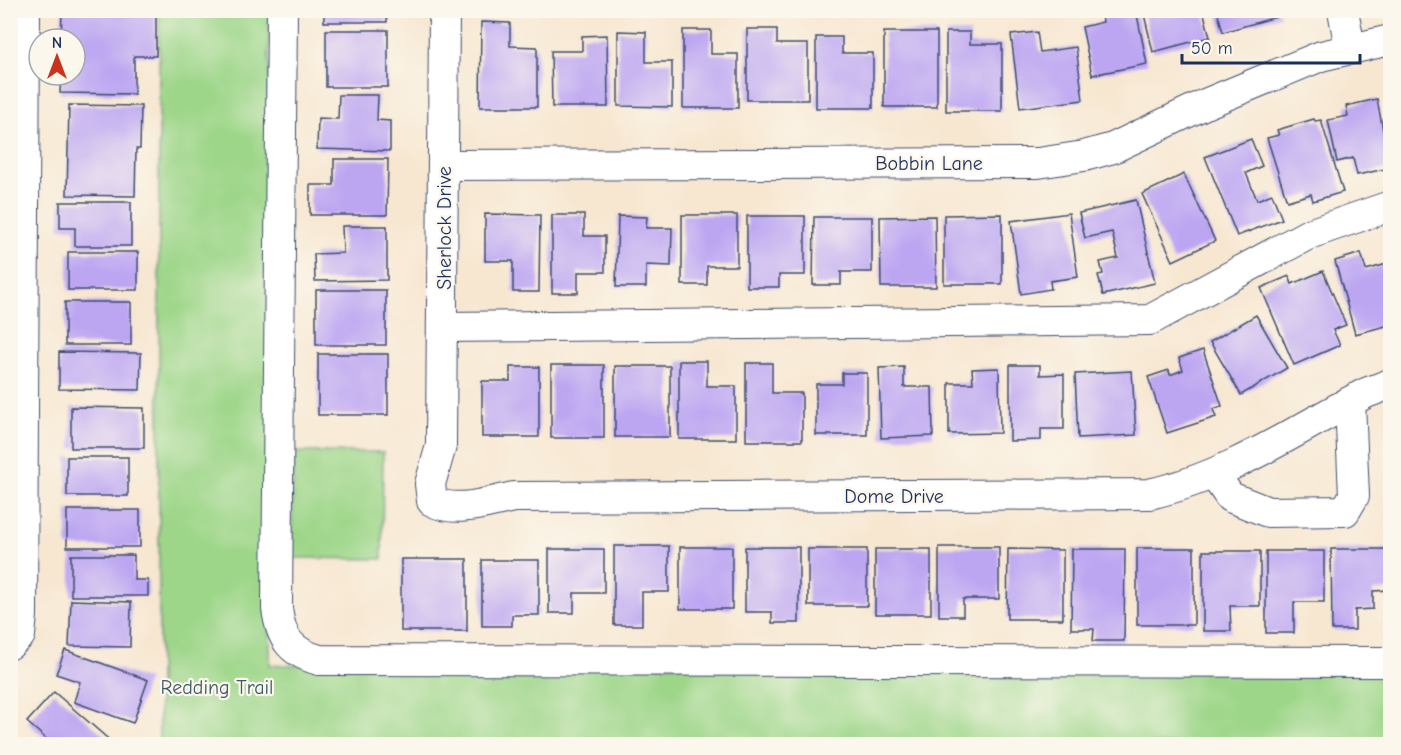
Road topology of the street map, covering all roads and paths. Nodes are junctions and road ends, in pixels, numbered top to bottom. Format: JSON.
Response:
{"nodes":[{"id":1,"x":25,"y":10,"type":"edge"},
{"id":2,"x":282,"y":10,"type":"edge"},
{"id":3,"x":444,"y":10,"type":"edge"},
{"id":4,"x":1343,"y":10,"type":"edge"},
{"id":5,"x":1390,"y":40,"type":"edge"},
{"id":6,"x":1350,"y":48,"type":"junction"},
{"id":7,"x":444,"y":165,"type":"junction"},
{"id":8,"x":1390,"y":206,"type":"edge"},
{"id":9,"x":443,"y":327,"type":"junction"},
{"id":10,"x":1390,"y":384,"type":"edge"},
{"id":11,"x":1350,"y":402,"type":"junction"},
{"id":12,"x":441,"y":446,"type":"joint"},
{"id":13,"x":1214,"y":474,"type":"junction"},
{"id":14,"x":10,"y":644,"type":"edge"},
{"id":15,"x":1390,"y":662,"type":"edge"}],
"edges":[{"from":1,"to":14,"type":"street"},
{"from":2,"to":15,"type":"street"},
{"from":3,"to":7,"type":"street","name":"Sherlock Drive"},
{"from":4,"to":6,"type":"street"},
{"from":5,"to":6,"type":"street","name":"Bobbin Lane"},
{"from":6,"to":7,"type":"street","name":"Bobbin Lane"},
{"from":7,"to":9,"type":"street","name":"Sherlock Drive"},
{"from":8,"to":9,"type":"street"},
{"from":9,"to":12,"type":"street","name":"Sherlock Drive"},
{"from":10,"to":11,"type":"street","name":"Dome Drive"},
{"from":11,"to":13,"type":"street","name":"Dome Drive"},
{"from":11,"to":13,"type":"street"},
{"from":12,"to":13,"type":"street","name":"Dome Drive"}]}
